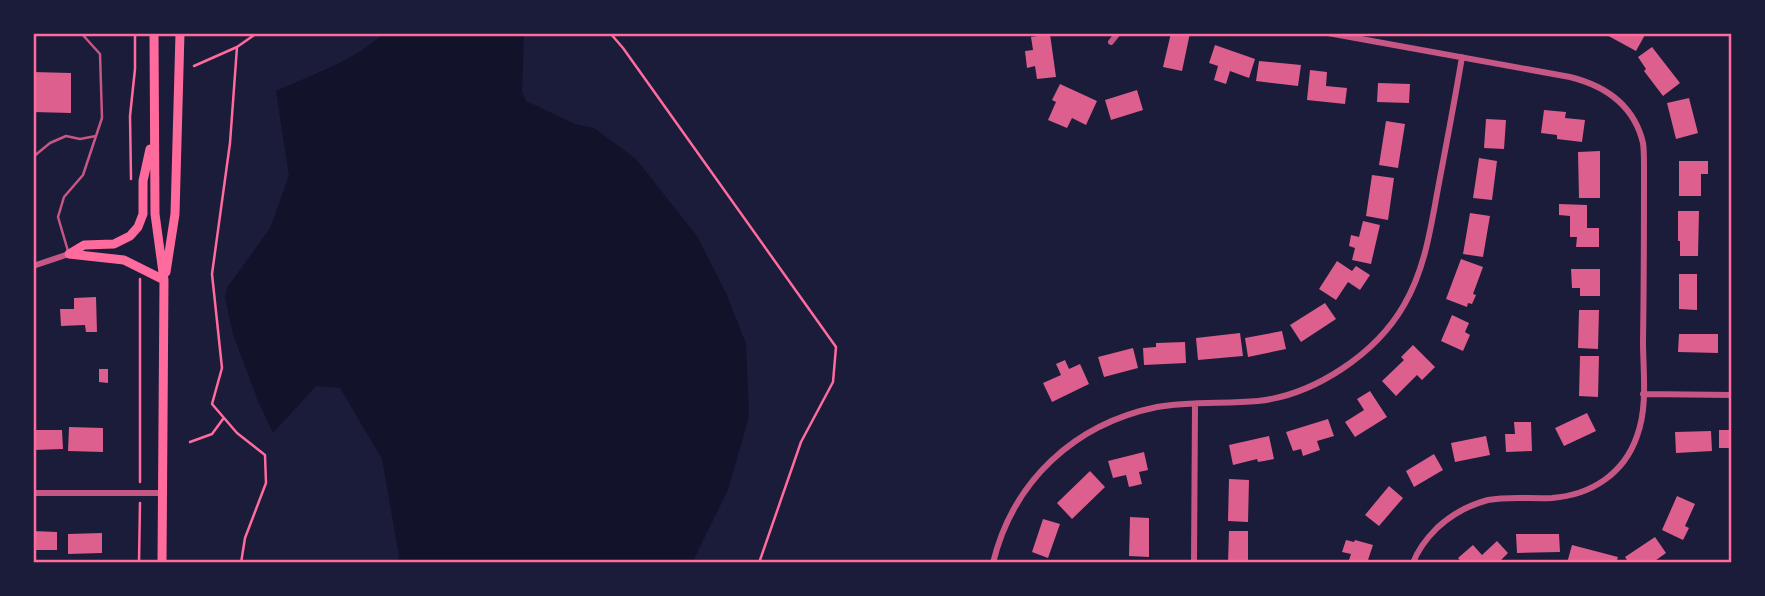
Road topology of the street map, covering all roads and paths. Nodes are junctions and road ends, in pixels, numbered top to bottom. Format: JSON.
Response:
{"nodes":[{"id":1,"x":81,"y":33,"type":"edge"},
{"id":2,"x":135,"y":33,"type":"edge"},
{"id":3,"x":154,"y":33,"type":"edge"},
{"id":4,"x":180,"y":33,"type":"edge"},
{"id":5,"x":257,"y":33,"type":"edge"},
{"id":6,"x":610,"y":33,"type":"edge"},
{"id":7,"x":1118,"y":33,"type":"edge"},
{"id":8,"x":1328,"y":33,"type":"edge"},
{"id":9,"x":1111,"y":42,"type":"dead end"},
{"id":10,"x":237,"y":47,"type":"junction"},
{"id":11,"x":1462,"y":57,"type":"junction"},
{"id":12,"x":194,"y":66,"type":"dead end"},
{"id":13,"x":153,"y":130,"type":"junction"},
{"id":14,"x":96,"y":136,"type":"junction"},
{"id":15,"x":33,"y":157,"type":"edge"},
{"id":16,"x":131,"y":184,"type":"dead end"},
{"id":17,"x":69,"y":254,"type":"junction"},
{"id":18,"x":33,"y":267,"type":"edge"},
{"id":19,"x":140,"y":277,"type":"dead end"},
{"id":20,"x":164,"y":280,"type":"junction"},
{"id":21,"x":1643,"y":394,"type":"junction"},
{"id":22,"x":1732,"y":395,"type":"edge"},
{"id":23,"x":1195,"y":404,"type":"junction"},
{"id":24,"x":224,"y":418,"type":"junction"},
{"id":25,"x":190,"y":442,"type":"dead end"},
{"id":26,"x":140,"y":476,"type":"dead end"},
{"id":27,"x":33,"y":493,"type":"edge"},
{"id":28,"x":163,"y":493,"type":"junction"},
{"id":29,"x":140,"y":508,"type":"dead end"},
{"id":30,"x":139,"y":563,"type":"edge"},
{"id":31,"x":162,"y":563,"type":"edge"},
{"id":32,"x":241,"y":563,"type":"edge"},
{"id":33,"x":758,"y":563,"type":"edge"},
{"id":34,"x":993,"y":563,"type":"edge"},
{"id":35,"x":1194,"y":563,"type":"edge"},
{"id":36,"x":1413,"y":563,"type":"edge"}],
"edges":[{"from":1,"to":14,"type":"lane"},
{"from":2,"to":16,"type":"path"},
{"from":3,"to":13,"type":"main road"},
{"from":4,"to":20,"type":"main road"},
{"from":5,"to":10,"type":"path"},
{"from":6,"to":33,"type":"path"},
{"from":7,"to":9,"type":"street"},
{"from":8,"to":11,"type":"street"},
{"from":10,"to":12,"type":"path"},
{"from":10,"to":24,"type":"path"},
{"from":11,"to":21,"type":"street"},
{"from":11,"to":23,"type":"street"},
{"from":13,"to":17,"type":"main road"},
{"from":13,"to":20,"type":"main road"},
{"from":14,"to":15,"type":"lane"},
{"from":14,"to":17,"type":"lane"},
{"from":17,"to":18,"type":"street"},
{"from":17,"to":20,"type":"main road"},
{"from":19,"to":26,"type":"path"},
{"from":20,"to":28,"type":"main road"},
{"from":21,"to":22,"type":"street"},
{"from":21,"to":36,"type":"street"},
{"from":23,"to":34,"type":"street"},
{"from":23,"to":35,"type":"street"},
{"from":24,"to":25,"type":"path"},
{"from":24,"to":32,"type":"path"},
{"from":27,"to":28,"type":"street"},
{"from":28,"to":31,"type":"main road"},
{"from":29,"to":30,"type":"path"}]}
